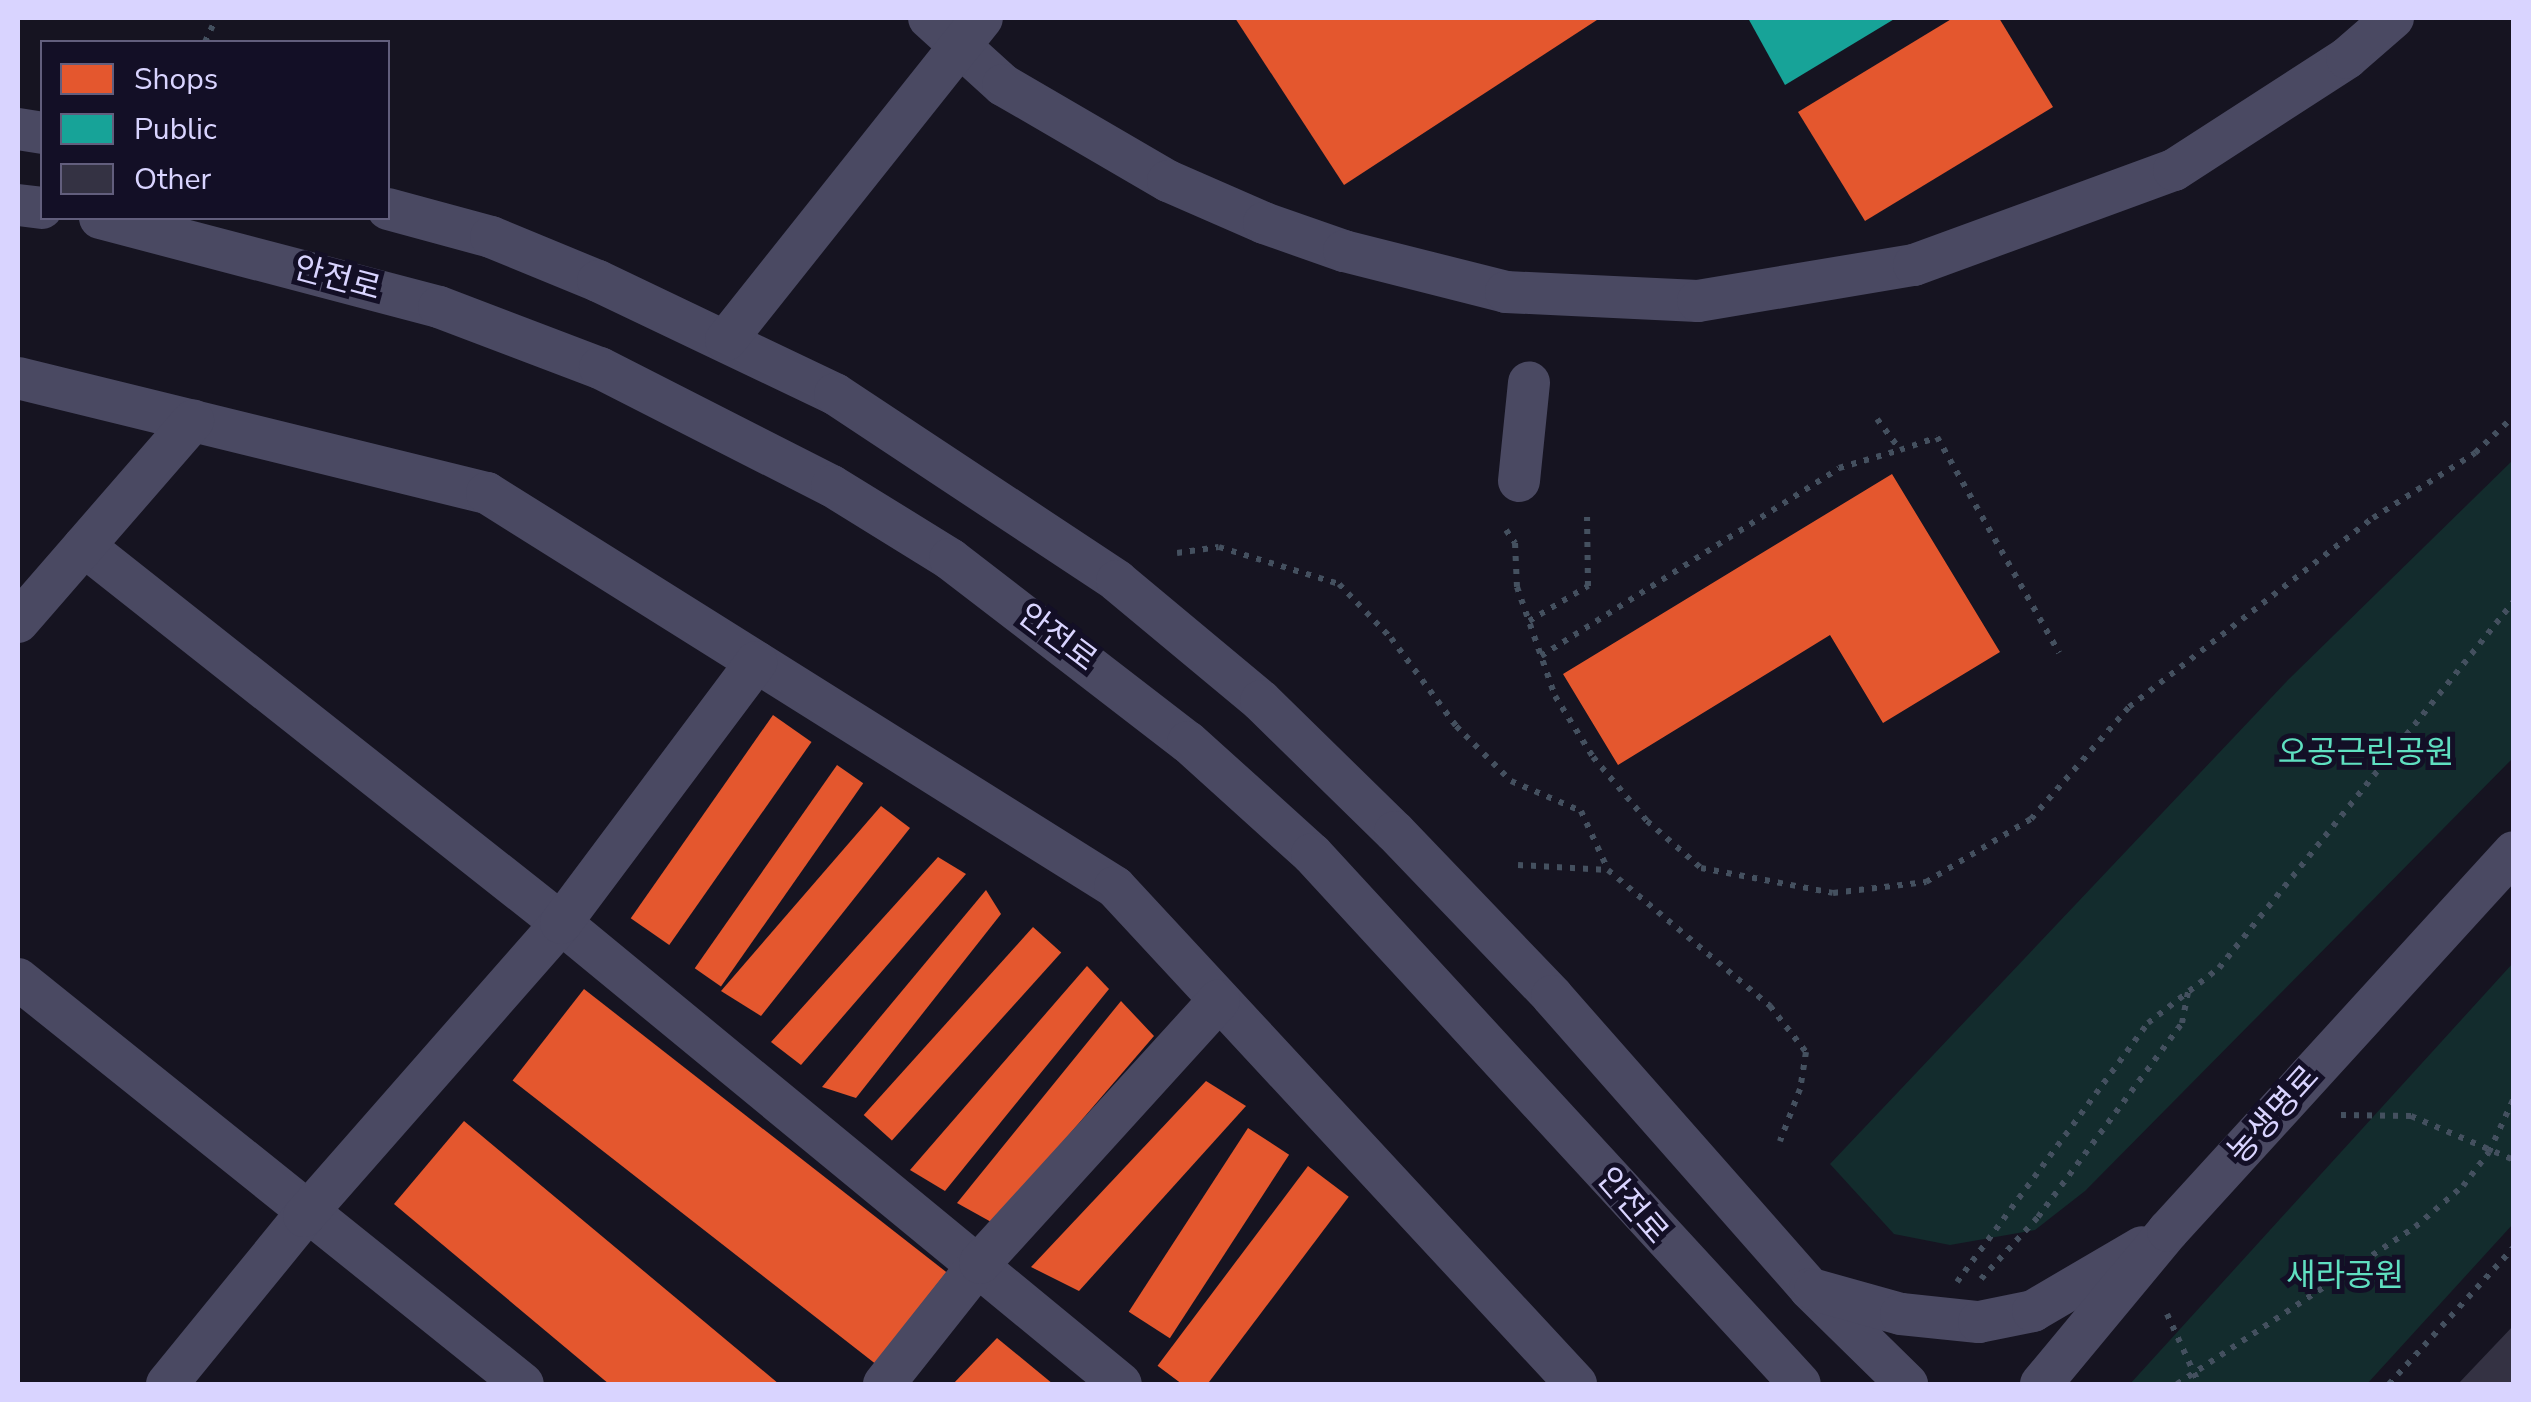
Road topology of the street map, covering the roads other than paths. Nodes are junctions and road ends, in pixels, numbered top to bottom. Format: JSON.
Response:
{"nodes":[{"id":1,"x":2394,"y":18,"type":"edge"},
{"id":2,"x":956,"y":27,"type":"edge"},
{"id":3,"x":390,"y":210,"type":"edge"},
{"id":4,"x":108,"y":220,"type":"edge"},
{"id":5,"x":726,"y":340,"type":"junction"},
{"id":6,"x":18,"y":378,"type":"edge"},
{"id":7,"x":1529,"y":384,"type":"dead end"},
{"id":8,"x":194,"y":421,"type":"junction"},
{"id":9,"x":1519,"y":480,"type":"dead end"},
{"id":10,"x":84,"y":546,"type":"junction"},
{"id":11,"x":18,"y":622,"type":"edge"},
{"id":12,"x":756,"y":662,"type":"junction"},
{"id":13,"x":2514,"y":852,"type":"edge"},
{"id":14,"x":562,"y":923,"type":"junction"},
{"id":15,"x":18,"y":979,"type":"edge"},
{"id":16,"x":1220,"y":1000,"type":"junction"},
{"id":17,"x":304,"y":1216,"type":"junction"},
{"id":18,"x":2168,"y":1232,"type":"junction"},
{"id":19,"x":980,"y":1264,"type":"junction"},
{"id":20,"x":1810,"y":1289,"type":"junction"},
{"id":21,"x":1768,"y":1364,"type":"edge"},
{"id":22,"x":167,"y":1384,"type":"edge"},
{"id":23,"x":523,"y":1384,"type":"edge"},
{"id":24,"x":884,"y":1384,"type":"edge"},
{"id":25,"x":1121,"y":1384,"type":"edge"},
{"id":26,"x":1576,"y":1384,"type":"edge"},
{"id":27,"x":1800,"y":1384,"type":"edge"},
{"id":28,"x":1907,"y":1384,"type":"edge"},
{"id":29,"x":2041,"y":1384,"type":"edge"}],
"edges":[{"from":1,"to":2,"type":"street"},
{"from":2,"to":5,"type":"street"},
{"from":3,"to":5,"type":"street"},
{"from":4,"to":21,"type":"street","name":"안전로"},
{"from":5,"to":20,"type":"street"},
{"from":6,"to":8,"type":"street"},
{"from":7,"to":9,"type":"street"},
{"from":8,"to":10,"type":"street"},
{"from":8,"to":12,"type":"street"},
{"from":10,"to":11,"type":"street"},
{"from":10,"to":14,"type":"street"},
{"from":12,"to":14,"type":"street"},
{"from":12,"to":16,"type":"street"},
{"from":13,"to":18,"type":"street","name":"농생명로"},
{"from":14,"to":17,"type":"street"},
{"from":14,"to":19,"type":"street"},
{"from":15,"to":17,"type":"street"},
{"from":16,"to":19,"type":"street"},
{"from":16,"to":26,"type":"street"},
{"from":17,"to":22,"type":"street"},
{"from":17,"to":23,"type":"street"},
{"from":18,"to":20,"type":"street"},
{"from":18,"to":29,"type":"street","name":"농생명로"},
{"from":19,"to":24,"type":"street"},
{"from":19,"to":25,"type":"street"},
{"from":20,"to":28,"type":"street"},
{"from":21,"to":27,"type":"street","name":"안전로"}]}
